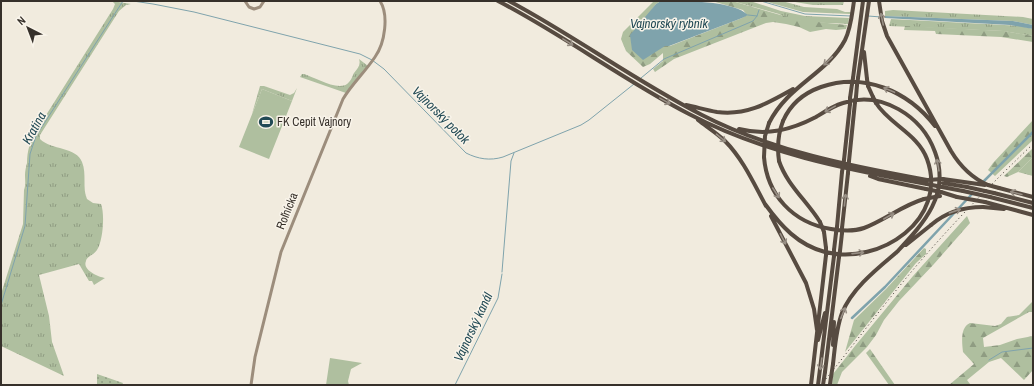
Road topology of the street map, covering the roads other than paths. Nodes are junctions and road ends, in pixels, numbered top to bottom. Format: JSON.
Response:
{"nodes":[{"id":1,"x":245,"y":1,"type":"edge"},
{"id":2,"x":264,"y":1,"type":"edge"},
{"id":3,"x":380,"y":1,"type":"edge"},
{"id":4,"x":498,"y":1,"type":"edge"},
{"id":5,"x":509,"y":1,"type":"edge"},
{"id":6,"x":854,"y":1,"type":"edge"},
{"id":7,"x":863,"y":1,"type":"edge"},
{"id":8,"x":869,"y":1,"type":"edge"},
{"id":9,"x":879,"y":1,"type":"edge"},
{"id":10,"x":864,"y":33,"type":"junction"},
{"id":11,"x":800,"y":84,"type":"junction"},
{"id":12,"x":683,"y":105,"type":"junction"},
{"id":13,"x":689,"y":114,"type":"junction"},
{"id":14,"x":724,"y":125,"type":"junction"},
{"id":15,"x":944,"y":138,"type":"junction"},
{"id":16,"x":927,"y":184,"type":"junction"},
{"id":17,"x":988,"y":185,"type":"junction"},
{"id":18,"x":942,"y":187,"type":"junction"},
{"id":19,"x":1033,"y":197,"type":"edge"},
{"id":20,"x":1033,"y":202,"type":"edge"},
{"id":21,"x":765,"y":204,"type":"junction"},
{"id":22,"x":1033,"y":208,"type":"edge"},
{"id":23,"x":1014,"y":209,"type":"junction"},
{"id":24,"x":1033,"y":214,"type":"edge"},
{"id":25,"x":896,"y":253,"type":"junction"},
{"id":26,"x":836,"y":291,"type":"junction"},
{"id":27,"x":829,"y":298,"type":"junction"},
{"id":28,"x":817,"y":330,"type":"junction"},
{"id":29,"x":814,"y":355,"type":"junction"},
{"id":30,"x":833,"y":364,"type":"junction"},
{"id":31,"x":818,"y":383,"type":"edge"},
{"id":32,"x":252,"y":385,"type":"edge"},
{"id":33,"x":811,"y":385,"type":"edge"},
{"id":34,"x":823,"y":385,"type":"edge"},
{"id":35,"x":830,"y":385,"type":"edge"}],
"edges":[{"from":1,"to":2,"type":"street"},
{"from":3,"to":32,"type":"street","name":"Roľnícka"},
{"from":4,"to":13,"type":"highway","one_way":true},
{"from":5,"to":12,"type":"highway"},
{"from":6,"to":11,"type":"highway","one_way":true},
{"from":7,"to":27,"type":"highway","bridge":true},
{"from":8,"to":10,"type":"highway"},
{"from":15,"to":9,"type":"highway","one_way":true},
{"from":21,"to":10,"type":"highway","one_way":true,"bridge":true},
{"from":26,"to":10,"type":"highway","one_way":true,"bridge":true},
{"from":11,"to":12,"type":"highway"},
{"from":11,"to":18,"type":"highway","one_way":true,"bridge":true},
{"from":12,"to":14,"type":"highway"},
{"from":13,"to":16,"type":"highway"},
{"from":13,"to":21,"type":"highway","one_way":true},
{"from":14,"to":16,"type":"highway"},
{"from":25,"to":14,"type":"highway","one_way":true},
{"from":15,"to":17,"type":"highway"},
{"from":15,"to":28,"type":"highway","one_way":true,"bridge":true},
{"from":16,"to":18,"type":"highway","bridge":true},
{"from":16,"to":18,"type":"highway","bridge":true},
{"from":17,"to":18,"type":"highway"},
{"from":19,"to":17,"type":"highway","one_way":true,"bridge":true},
{"from":18,"to":20,"type":"highway","bridge":true},
{"from":18,"to":22,"type":"highway","bridge":true},
{"from":18,"to":23,"type":"highway","bridge":true},
{"from":21,"to":28,"type":"highway","one_way":true},
{"from":23,"to":24,"type":"highway"},
{"from":25,"to":23,"type":"highway","one_way":true,"bridge":true},
{"from":30,"to":25,"type":"highway","one_way":true},
{"from":26,"to":30,"type":"highway"},
{"from":26,"to":34,"type":"highway","bridge":true},
{"from":27,"to":29,"type":"highway"},
{"from":27,"to":31,"type":"highway","one_way":true},
{"from":28,"to":29,"type":"highway"},
{"from":29,"to":33,"type":"highway"},
{"from":30,"to":35,"type":"highway","bridge":true}]}
